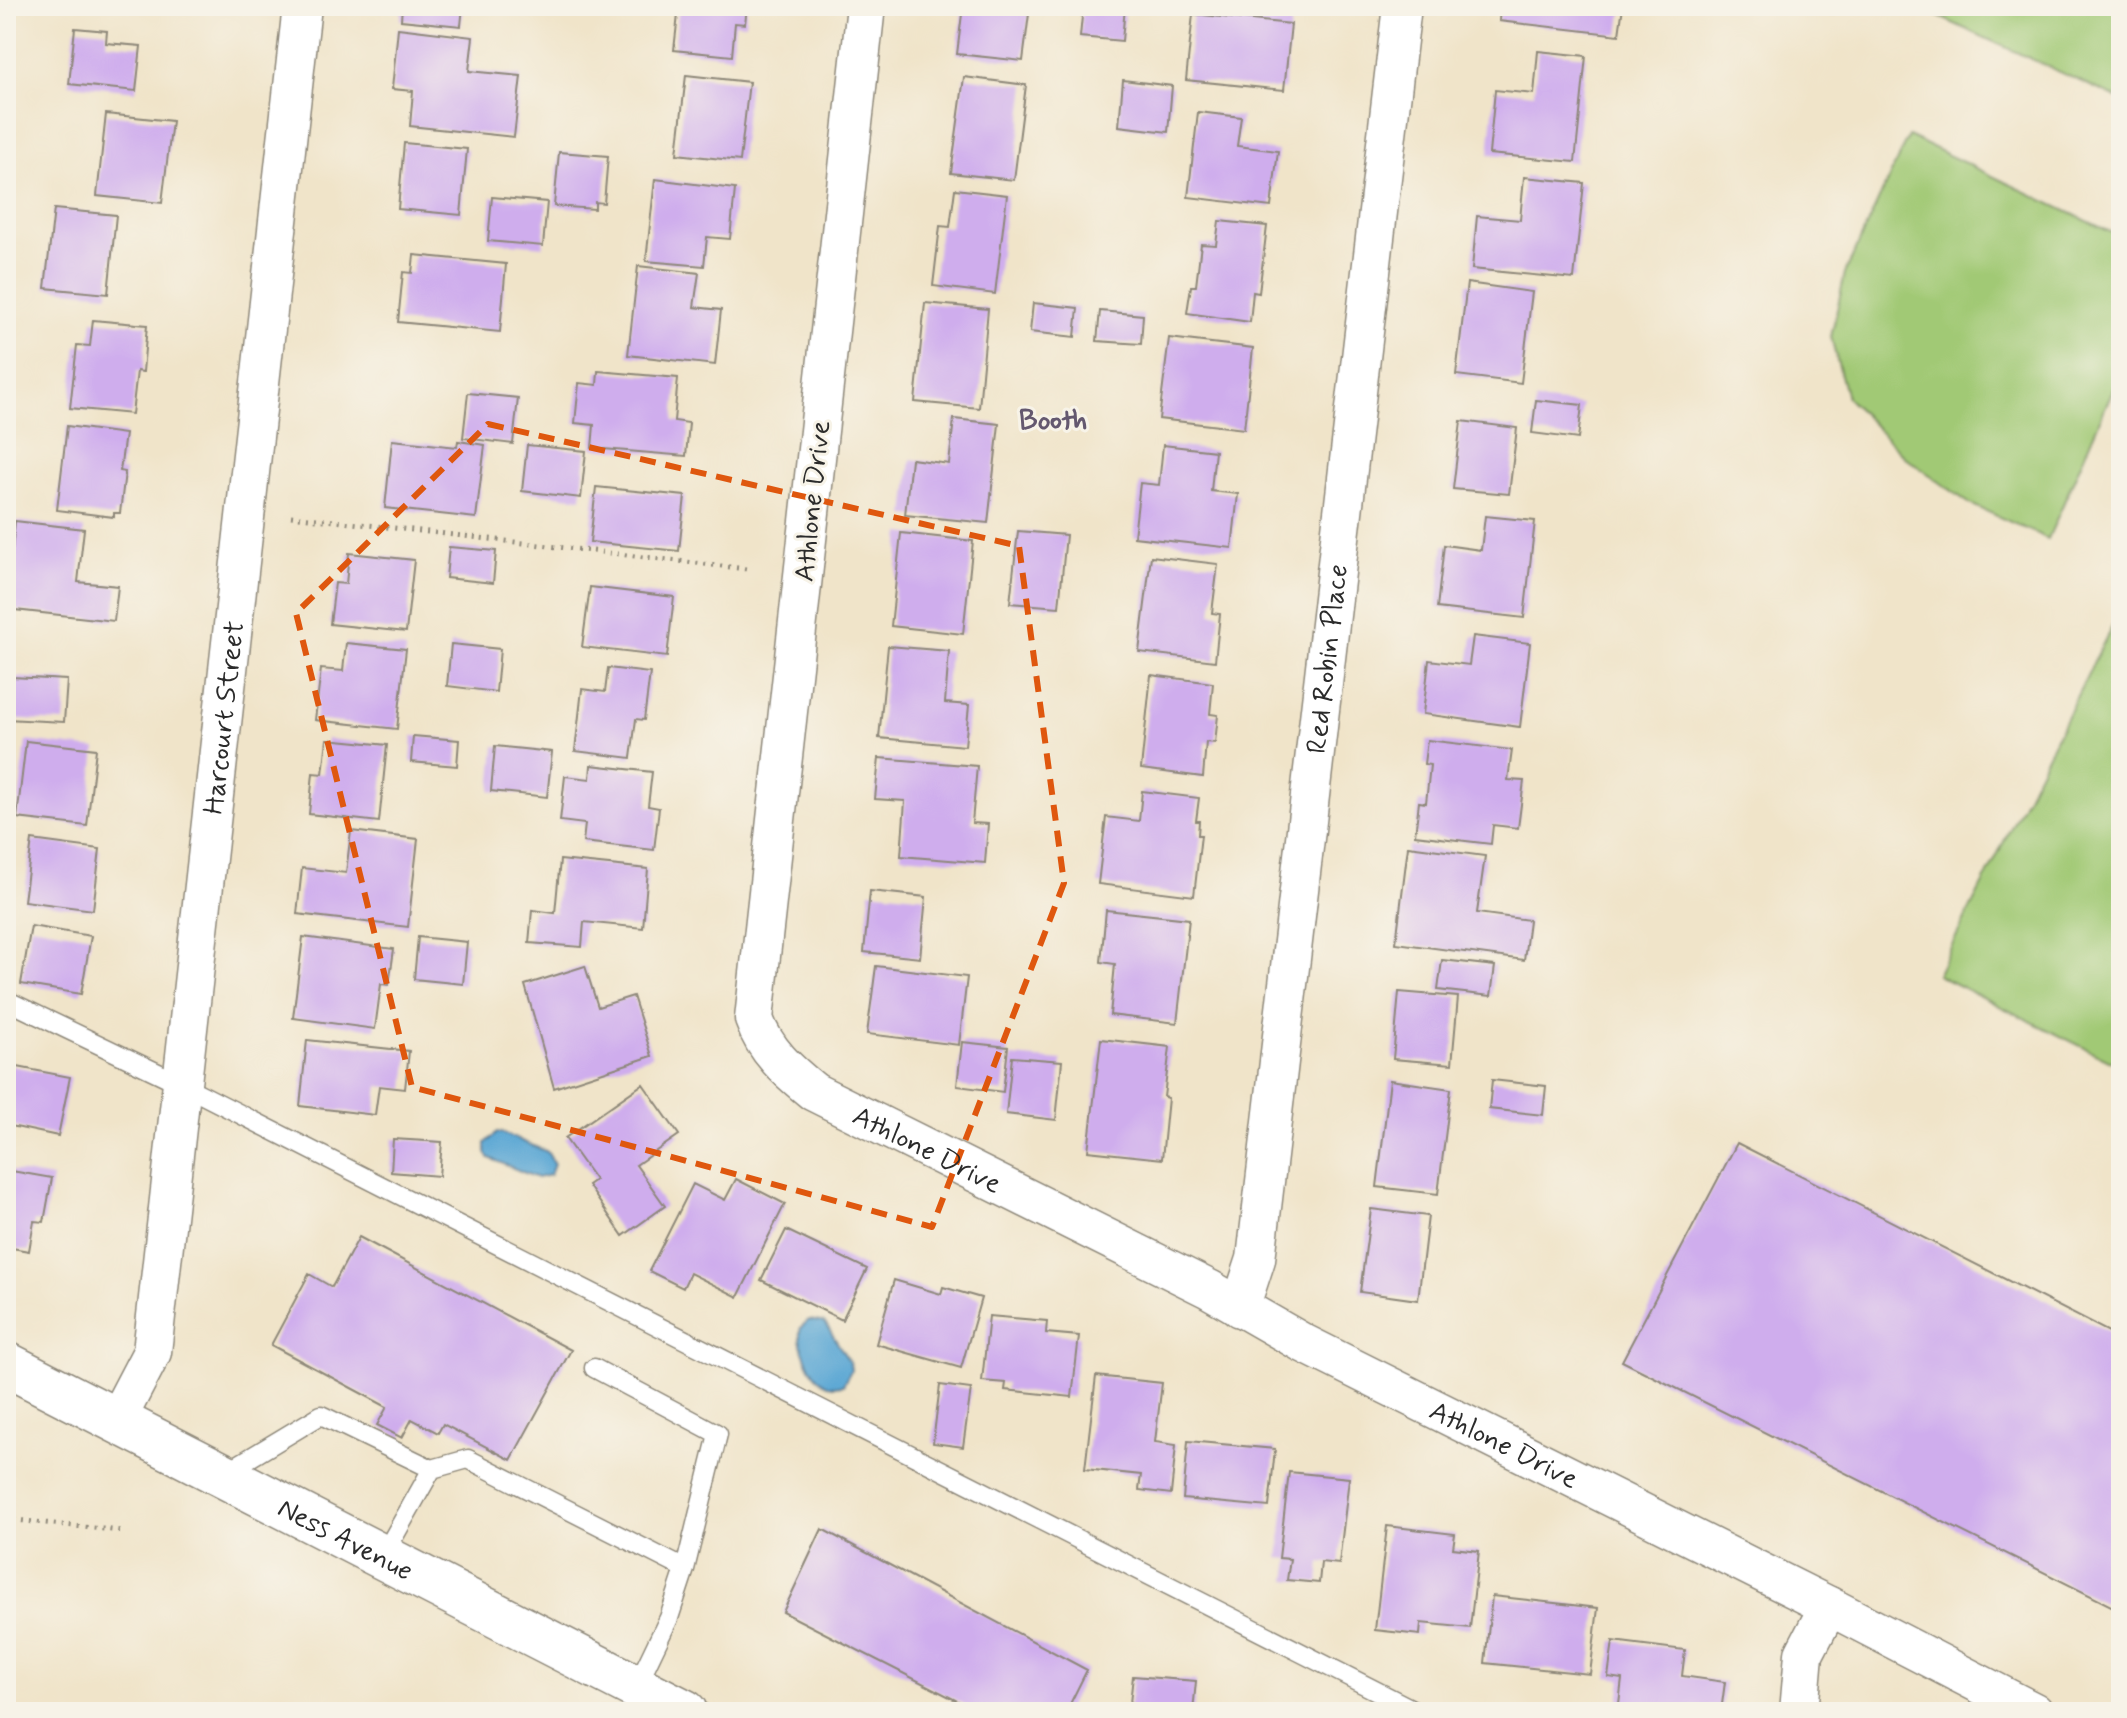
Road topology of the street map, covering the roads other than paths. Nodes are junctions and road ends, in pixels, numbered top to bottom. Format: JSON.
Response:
{"nodes":[{"id":1,"x":302,"y":6,"type":"edge"},
{"id":2,"x":866,"y":6,"type":"edge"},
{"id":3,"x":1397,"y":17,"type":"edge"},
{"id":4,"x":6,"y":1000,"type":"edge"},
{"id":5,"x":182,"y":1085,"type":"junction"},
{"id":6,"x":1240,"y":1308,"type":"junction"},
{"id":7,"x":6,"y":1364,"type":"edge"},
{"id":8,"x":594,"y":1368,"type":"dead end"},
{"id":9,"x":117,"y":1419,"type":"junction"},
{"id":10,"x":432,"y":1469,"type":"junction"},
{"id":11,"x":223,"y":1474,"type":"junction"},
{"id":12,"x":383,"y":1556,"type":"junction"},
{"id":13,"x":685,"y":1569,"type":"junction"},
{"id":14,"x":1829,"y":1606,"type":"junction"},
{"id":15,"x":636,"y":1687,"type":"junction"},
{"id":16,"x":685,"y":1712,"type":"edge"},
{"id":17,"x":1418,"y":1712,"type":"edge"},
{"id":18,"x":1799,"y":1712,"type":"edge"},
{"id":19,"x":2034,"y":1712,"type":"edge"}],
"edges":[{"from":1,"to":5,"type":"street","name":"Harcourt Street"},
{"from":2,"to":6,"type":"street","name":"Athlone Drive"},
{"from":3,"to":6,"type":"street","name":"Red Robin Place"},
{"from":4,"to":5,"type":"lane"},
{"from":5,"to":9,"type":"street","name":"Harcourt Street"},
{"from":5,"to":17,"type":"lane"},
{"from":6,"to":14,"type":"street","name":"Athlone Drive"},
{"from":7,"to":9,"type":"main road","name":"Ness Avenue"},
{"from":8,"to":13,"type":"lane"},
{"from":9,"to":11,"type":"main road","name":"Ness Avenue"},
{"from":10,"to":11,"type":"lane"},
{"from":10,"to":12,"type":"lane"},
{"from":10,"to":13,"type":"lane"},
{"from":11,"to":12,"type":"main road","name":"Ness Avenue"},
{"from":12,"to":15,"type":"main road","name":"Ness Avenue"},
{"from":13,"to":15,"type":"lane"},
{"from":14,"to":18,"type":"street"},
{"from":14,"to":19,"type":"street","name":"Athlone Drive"},
{"from":15,"to":16,"type":"main road","name":"Ness Avenue"}]}
